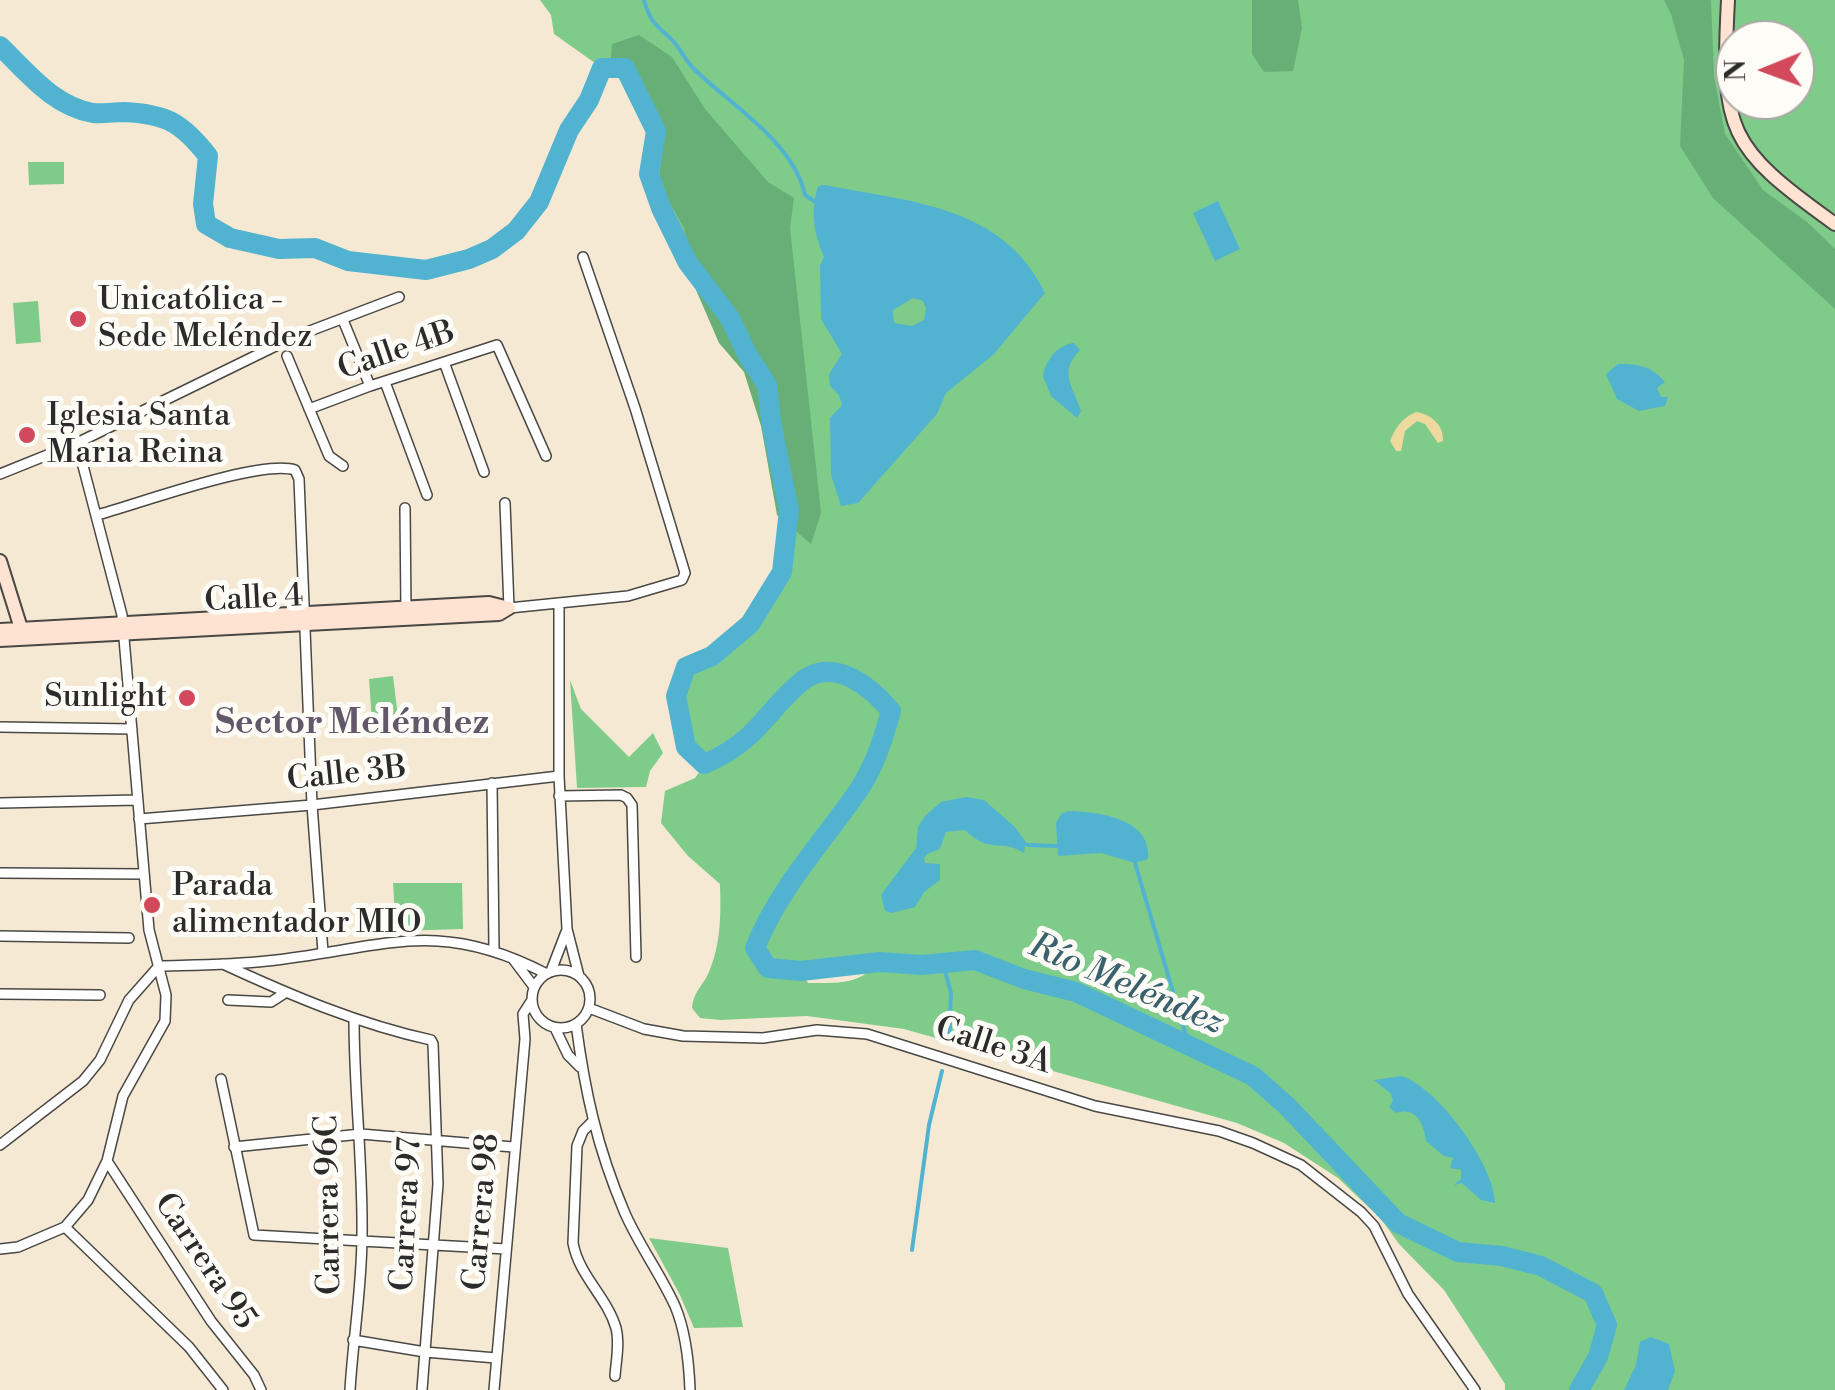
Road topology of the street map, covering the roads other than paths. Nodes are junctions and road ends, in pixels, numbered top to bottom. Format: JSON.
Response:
{"nodes":[{"id":1,"x":1728,"y":0,"type":"edge"},
{"id":2,"x":1835,"y":224,"type":"edge"},
{"id":3,"x":584,"y":257,"type":"dead end"},
{"id":4,"x":399,"y":297,"type":"dead end"},
{"id":5,"x":343,"y":320,"type":"junction"},
{"id":6,"x":287,"y":356,"type":"dead end"},
{"id":7,"x":444,"y":362,"type":"junction"},
{"id":8,"x":385,"y":382,"type":"junction"},
{"id":9,"x":370,"y":386,"type":"junction"},
{"id":10,"x":310,"y":409,"type":"junction"},
{"id":11,"x":77,"y":443,"type":"junction"},
{"id":12,"x":546,"y":456,"type":"dead end"},
{"id":13,"x":343,"y":466,"type":"dead end"},
{"id":14,"x":484,"y":472,"type":"dead end"},
{"id":15,"x":0,"y":474,"type":"edge"},
{"id":16,"x":427,"y":495,"type":"dead end"},
{"id":17,"x":505,"y":503,"type":"dead end"},
{"id":18,"x":405,"y":508,"type":"dead end"},
{"id":19,"x":97,"y":515,"type":"junction"},
{"id":20,"x":0,"y":560,"type":"edge"},
{"id":21,"x":559,"y":604,"type":"junction"},
{"id":22,"x":509,"y":608,"type":"junction"},
{"id":23,"x":406,"y":614,"type":"junction"},
{"id":24,"x":304,"y":619,"type":"junction"},
{"id":25,"x":123,"y":629,"type":"junction"},
{"id":26,"x":0,"y":630,"type":"edge"},
{"id":27,"x":23,"y":635,"type":"junction"},
{"id":28,"x":0,"y":640,"type":"edge"},
{"id":29,"x":0,"y":728,"type":"edge"},
{"id":30,"x":132,"y":728,"type":"junction"},
{"id":31,"x":559,"y":776,"type":"junction"},
{"id":32,"x":492,"y":783,"type":"junction"},
{"id":33,"x":560,"y":796,"type":"junction"},
{"id":34,"x":137,"y":800,"type":"junction"},
{"id":35,"x":0,"y":803,"type":"edge"},
{"id":36,"x":312,"y":805,"type":"junction"},
{"id":37,"x":139,"y":819,"type":"junction"},
{"id":38,"x":0,"y":872,"type":"edge"},
{"id":39,"x":143,"y":874,"type":"junction"},
{"id":40,"x":567,"y":929,"type":"junction"},
{"id":41,"x":0,"y":936,"type":"edge"},
{"id":42,"x":129,"y":938,"type":"dead end"},
{"id":43,"x":494,"y":949,"type":"junction"},
{"id":44,"x":324,"y":952,"type":"junction"},
{"id":45,"x":636,"y":957,"type":"dead end"},
{"id":46,"x":513,"y":959,"type":"junction"},
{"id":47,"x":223,"y":964,"type":"junction"},
{"id":48,"x":159,"y":966,"type":"junction"},
{"id":49,"x":548,"y":972,"type":"junction"},
{"id":50,"x":579,"y":976,"type":"junction"},
{"id":51,"x":534,"y":986,"type":"junction"},
{"id":52,"x":286,"y":993,"type":"junction"},
{"id":53,"x":0,"y":994,"type":"edge"},
{"id":54,"x":100,"y":996,"type":"dead end"},
{"id":55,"x":228,"y":1000,"type":"dead end"},
{"id":56,"x":532,"y":1000,"type":"junction"},
{"id":57,"x":588,"y":1008,"type":"junction"},
{"id":58,"x":354,"y":1019,"type":"junction"},
{"id":59,"x":543,"y":1022,"type":"junction"},
{"id":60,"x":576,"y":1024,"type":"junction"},
{"id":61,"x":555,"y":1028,"type":"junction"},
{"id":62,"x":525,"y":1039,"type":"junction"},
{"id":63,"x":580,"y":1067,"type":"junction"},
{"id":64,"x":221,"y":1079,"type":"dead end"},
{"id":65,"x":592,"y":1122,"type":"junction"},
{"id":66,"x":361,"y":1134,"type":"junction"},
{"id":67,"x":439,"y":1140,"type":"junction"},
{"id":68,"x":0,"y":1145,"type":"edge"},
{"id":69,"x":234,"y":1147,"type":"junction"},
{"id":70,"x":514,"y":1147,"type":"junction"},
{"id":71,"x":107,"y":1161,"type":"junction"},
{"id":72,"x":65,"y":1226,"type":"junction"},
{"id":73,"x":362,"y":1240,"type":"junction"},
{"id":74,"x":432,"y":1245,"type":"junction"},
{"id":75,"x":0,"y":1249,"type":"edge"},
{"id":76,"x":506,"y":1250,"type":"junction"},
{"id":77,"x":353,"y":1340,"type":"junction"},
{"id":78,"x":425,"y":1352,"type":"junction"},
{"id":79,"x":496,"y":1358,"type":"junction"},
{"id":80,"x":615,"y":1376,"type":"dead end"},
{"id":81,"x":223,"y":1390,"type":"edge"},
{"id":82,"x":261,"y":1390,"type":"edge"},
{"id":83,"x":350,"y":1390,"type":"edge"},
{"id":84,"x":422,"y":1390,"type":"edge"},
{"id":85,"x":494,"y":1390,"type":"edge"},
{"id":86,"x":690,"y":1390,"type":"edge"},
{"id":87,"x":1476,"y":1390,"type":"edge"}],
"edges":[{"from":1,"to":2,"type":"street"},
{"from":3,"to":21,"type":"street","name":"Calle 4"},
{"from":4,"to":5,"type":"street","name":"Calle 4B"},
{"from":5,"to":9,"type":"street"},
{"from":5,"to":11,"type":"street","name":"Calle 4B"},
{"from":6,"to":10,"type":"street","name":"Calle 4B"},
{"from":7,"to":8,"type":"street","name":"Calle 4B"},
{"from":7,"to":12,"type":"street","name":"Calle 4B"},
{"from":7,"to":14,"type":"street"},
{"from":8,"to":9,"type":"street","name":"Calle 4B"},
{"from":8,"to":16,"type":"street"},
{"from":9,"to":10,"type":"street","name":"Calle 4B"},
{"from":10,"to":13,"type":"street"},
{"from":11,"to":15,"type":"street","name":"Calle 4B"},
{"from":11,"to":19,"type":"street"},
{"from":17,"to":22,"type":"street"},
{"from":18,"to":23,"type":"street"},
{"from":19,"to":24,"type":"street"},
{"from":19,"to":25,"type":"street"},
{"from":20,"to":27,"type":"street"},
{"from":21,"to":22,"type":"street","name":"Calle 4"},
{"from":21,"to":31,"type":"street"},
{"from":22,"to":23,"type":"street","name":"Calle 4"},
{"from":23,"to":24,"type":"street","name":"Calle 4"},
{"from":24,"to":25,"type":"street","name":"Calle 4"},
{"from":24,"to":36,"type":"street"},
{"from":25,"to":27,"type":"street","name":"Calle 4"},
{"from":25,"to":30,"type":"street"},
{"from":26,"to":27,"type":"street","name":"Calle 4"},
{"from":27,"to":28,"type":"street","name":"Calle 4"},
{"from":29,"to":30,"type":"street"},
{"from":30,"to":34,"type":"street"},
{"from":31,"to":32,"type":"street","name":"Calle 3B"},
{"from":31,"to":33,"type":"street"},
{"from":32,"to":36,"type":"street","name":"Calle 3B"},
{"from":32,"to":43,"type":"street"},
{"from":33,"to":40,"type":"street"},
{"from":33,"to":45,"type":"street"},
{"from":34,"to":35,"type":"street"},
{"from":34,"to":37,"type":"street"},
{"from":36,"to":37,"type":"street","name":"Calle 3B"},
{"from":36,"to":44,"type":"street"},
{"from":37,"to":39,"type":"street"},
{"from":38,"to":39,"type":"street"},
{"from":39,"to":48,"type":"street"},
{"from":40,"to":49,"type":"street"},
{"from":40,"to":50,"type":"street"},
{"from":41,"to":42,"type":"street"},
{"from":43,"to":44,"type":"street"},
{"from":43,"to":46,"type":"street"},
{"from":44,"to":47,"type":"street"},
{"from":46,"to":49,"type":"street"},
{"from":46,"to":51,"type":"street"},
{"from":47,"to":48,"type":"street"},
{"from":47,"to":52,"type":"street"},
{"from":48,"to":68,"type":"street"},
{"from":48,"to":71,"type":"street"},
{"from":49,"to":50,"type":"street"},
{"from":49,"to":51,"type":"street"},
{"from":50,"to":57,"type":"street"},
{"from":51,"to":56,"type":"street"},
{"from":52,"to":55,"type":"street"},
{"from":52,"to":58,"type":"street"},
{"from":53,"to":54,"type":"street"},
{"from":56,"to":59,"type":"street"},
{"from":56,"to":62,"type":"street","name":"Carrera 98"},
{"from":57,"to":60,"type":"street"},
{"from":57,"to":87,"type":"street","name":"Calle 3A"},
{"from":58,"to":66,"type":"street","name":"Carrera 96C"},
{"from":58,"to":67,"type":"street","name":"Carrera 97"},
{"from":59,"to":61,"type":"street"},
{"from":59,"to":62,"type":"street"},
{"from":60,"to":61,"type":"street"},
{"from":60,"to":63,"type":"street"},
{"from":61,"to":63,"type":"street"},
{"from":62,"to":70,"type":"street","name":"Carrera 98"},
{"from":63,"to":65,"type":"street"},
{"from":64,"to":69,"type":"street"},
{"from":65,"to":80,"type":"street"},
{"from":65,"to":86,"type":"street"},
{"from":66,"to":67,"type":"street"},
{"from":66,"to":69,"type":"street"},
{"from":66,"to":73,"type":"street","name":"Carrera 96C"},
{"from":67,"to":70,"type":"street"},
{"from":67,"to":74,"type":"street","name":"Carrera 97"},
{"from":69,"to":73,"type":"street"},
{"from":70,"to":76,"type":"street","name":"Carrera 98"},
{"from":71,"to":72,"type":"street"},
{"from":71,"to":82,"type":"street","name":"Carrera 95"},
{"from":72,"to":75,"type":"street"},
{"from":72,"to":81,"type":"street"},
{"from":73,"to":74,"type":"street"},
{"from":73,"to":77,"type":"street","name":"Carrera 96C"},
{"from":74,"to":76,"type":"street"},
{"from":74,"to":78,"type":"street","name":"Carrera 97"},
{"from":76,"to":79,"type":"street","name":"Carrera 98"},
{"from":77,"to":78,"type":"street"},
{"from":77,"to":83,"type":"street","name":"Carrera 96C"},
{"from":78,"to":79,"type":"street"},
{"from":78,"to":84,"type":"street","name":"Carrera 97"},
{"from":79,"to":85,"type":"street","name":"Carrera 98"}]}
